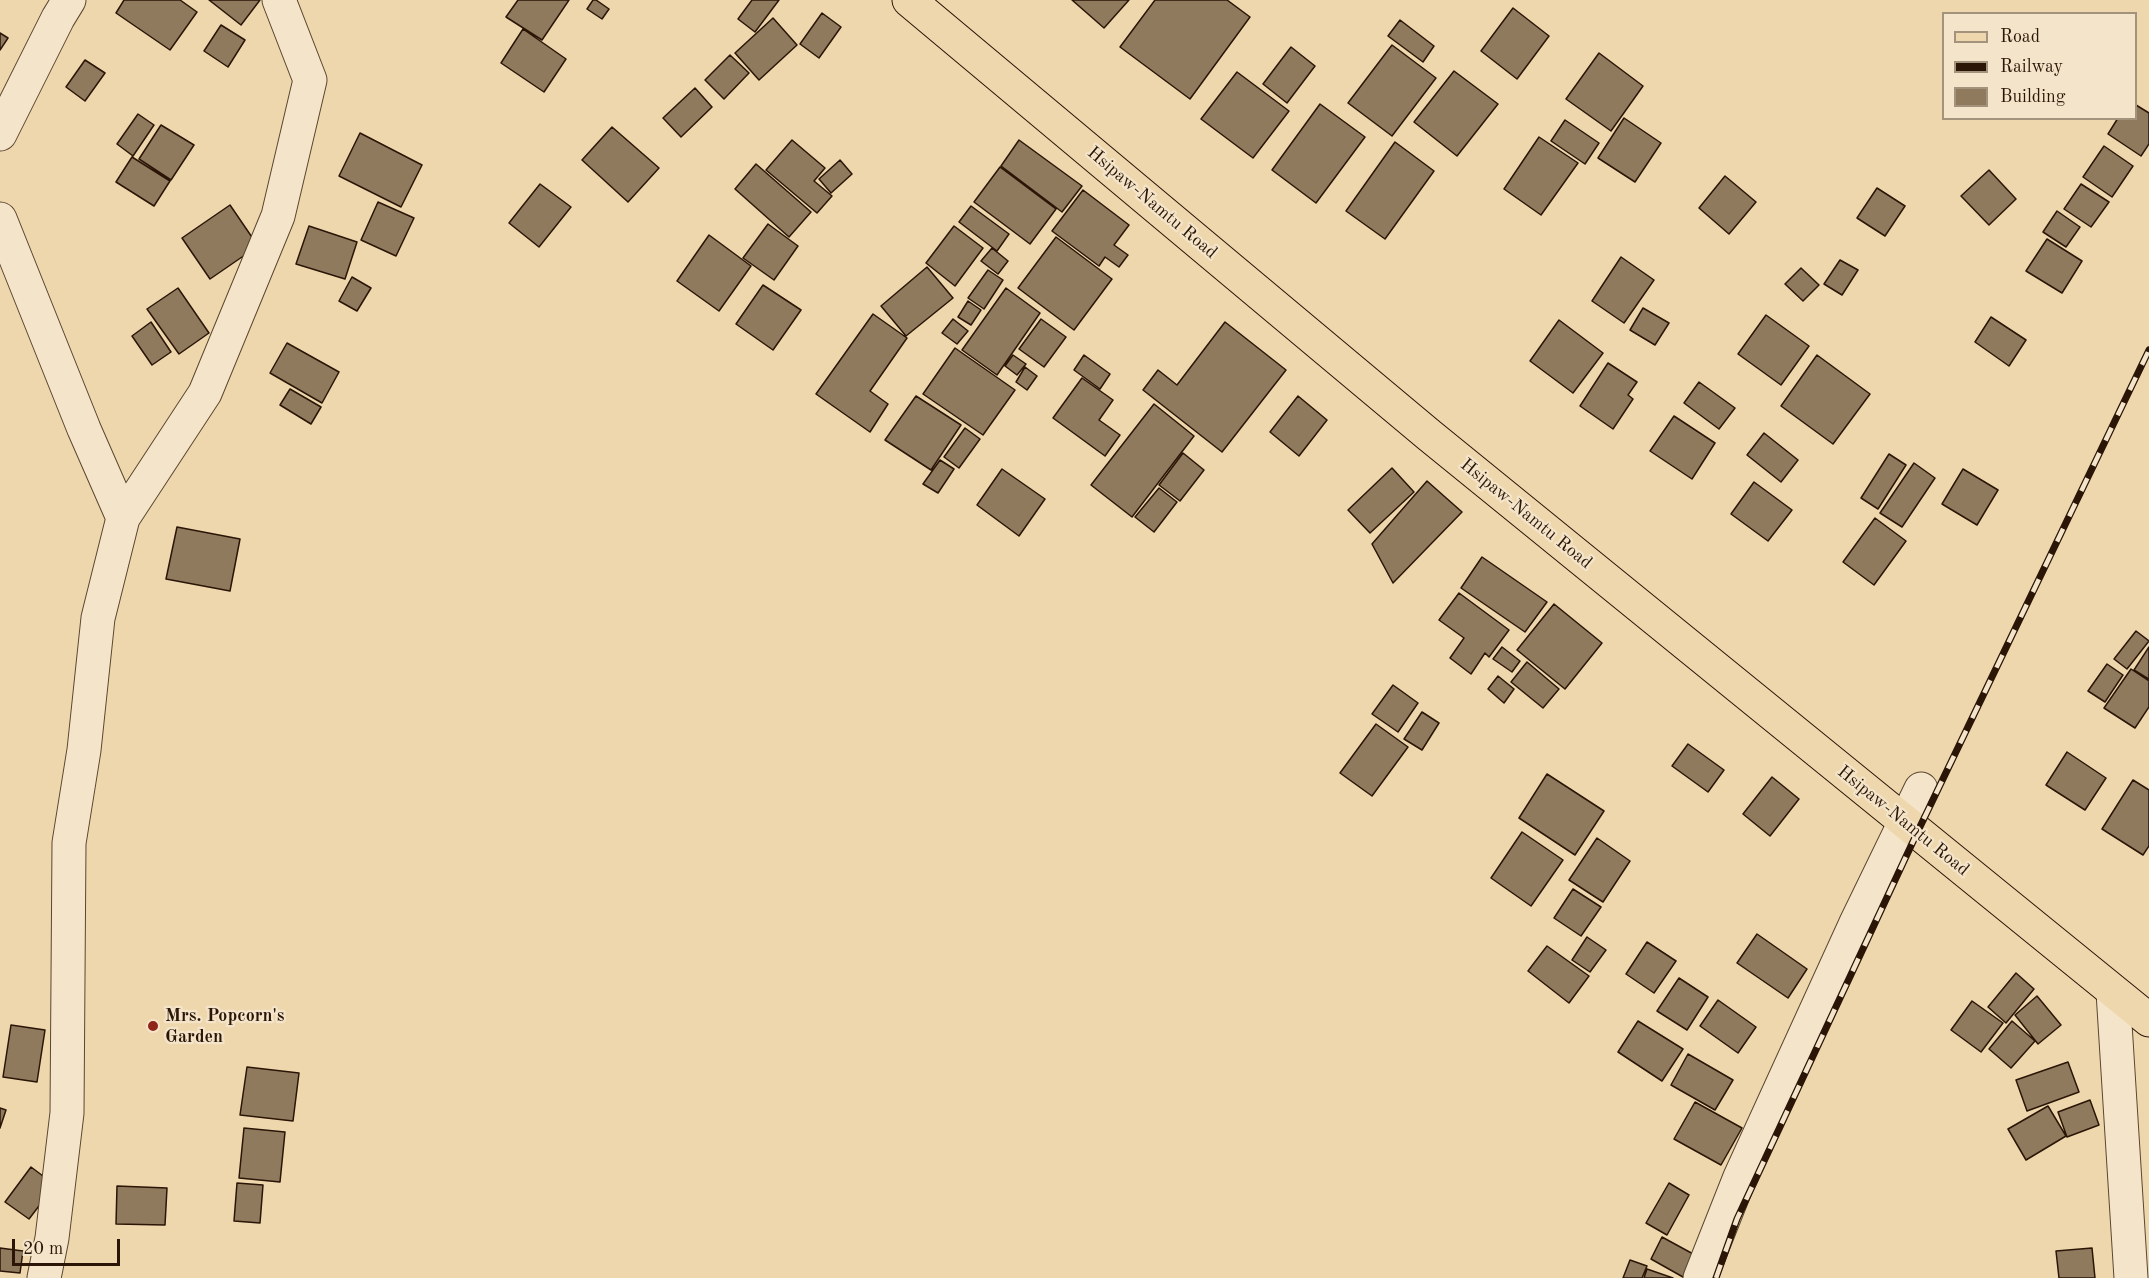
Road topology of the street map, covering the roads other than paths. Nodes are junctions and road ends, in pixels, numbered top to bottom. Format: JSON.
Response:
{"nodes":[{"id":1,"x":69,"y":0,"type":"edge"},
{"id":2,"x":279,"y":0,"type":"edge"},
{"id":3,"x":909,"y":0,"type":"edge"},
{"id":4,"x":0,"y":135,"type":"edge"},
{"id":5,"x":0,"y":219,"type":"edge"},
{"id":6,"x":123,"y":518,"type":"junction"},
{"id":7,"x":1921,"y":789,"type":"dead end"},
{"id":8,"x":1904,"y":822,"type":"junction"},
{"id":9,"x":2113,"y":992,"type":"junction"},
{"id":10,"x":2149,"y":1020,"type":"edge"},
{"id":11,"x":44,"y":1278,"type":"edge"},
{"id":12,"x":1700,"y":1278,"type":"edge"},
{"id":13,"x":2132,"y":1278,"type":"edge"}],
"edges":[{"from":1,"to":4,"type":"street"},
{"from":2,"to":6,"type":"street"},
{"from":3,"to":8,"type":"main road","name":"Hsipaw-Namtu Road"},
{"from":5,"to":6,"type":"street"},
{"from":6,"to":11,"type":"street"},
{"from":7,"to":8,"type":"street"},
{"from":8,"to":9,"type":"main road","name":"Hsipaw-Namtu Road"},
{"from":8,"to":12,"type":"street"},
{"from":9,"to":10,"type":"main road","name":"Hsipaw-Namtu Road"},
{"from":9,"to":13,"type":"street"}]}
